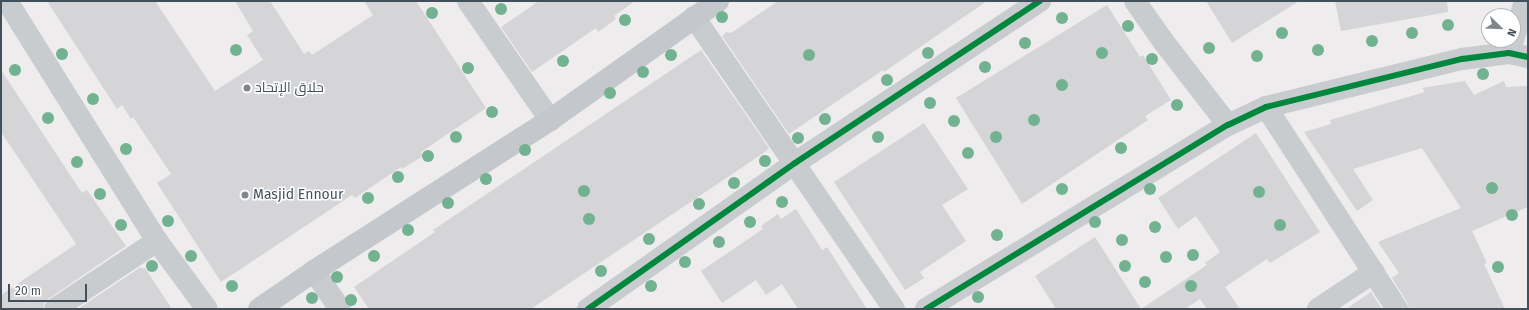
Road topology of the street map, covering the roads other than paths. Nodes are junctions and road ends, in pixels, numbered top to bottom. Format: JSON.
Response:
{"nodes":[{"id":1,"x":7,"y":1,"type":"edge"},
{"id":2,"x":468,"y":1,"type":"edge"},
{"id":3,"x":718,"y":1,"type":"edge"},
{"id":4,"x":1040,"y":1,"type":"edge"},
{"id":5,"x":1135,"y":1,"type":"edge"},
{"id":6,"x":1525,"y":1,"type":"edge"},
{"id":7,"x":694,"y":17,"type":"junction"},
{"id":8,"x":1519,"y":55,"type":"edge"},
{"id":9,"x":1266,"y":107,"type":"junction"},
{"id":10,"x":550,"y":120,"type":"junction"},
{"id":11,"x":1228,"y":124,"type":"junction"},
{"id":12,"x":795,"y":163,"type":"junction"},
{"id":13,"x":157,"y":241,"type":"junction"},
{"id":14,"x":314,"y":271,"type":"junction"},
{"id":15,"x":1374,"y":272,"type":"junction"},
{"id":16,"x":55,"y":309,"type":"edge"},
{"id":17,"x":207,"y":309,"type":"edge"},
{"id":18,"x":259,"y":309,"type":"edge"},
{"id":19,"x":340,"y":309,"type":"edge"},
{"id":20,"x":588,"y":309,"type":"edge"},
{"id":21,"x":894,"y":309,"type":"edge"},
{"id":22,"x":926,"y":309,"type":"edge"},
{"id":23,"x":1318,"y":309,"type":"edge"},
{"id":24,"x":1397,"y":309,"type":"edge"}],
"edges":[{"from":1,"to":13,"type":"street"},
{"from":2,"to":10,"type":"street"},
{"from":3,"to":7,"type":"main road"},
{"from":4,"to":12,"type":"street"},
{"from":5,"to":11,"type":"street"},
{"from":6,"to":8,"type":"street"},
{"from":7,"to":10,"type":"main road"},
{"from":7,"to":12,"type":"street"},
{"from":8,"to":9,"type":"street"},
{"from":9,"to":11,"type":"street"},
{"from":9,"to":15,"type":"street"},
{"from":10,"to":14,"type":"main road"},
{"from":11,"to":22,"type":"street"},
{"from":12,"to":20,"type":"street"},
{"from":12,"to":21,"type":"street"},
{"from":13,"to":16,"type":"street"},
{"from":13,"to":17,"type":"street"},
{"from":14,"to":18,"type":"main road"},
{"from":14,"to":19,"type":"street"},
{"from":15,"to":23,"type":"street"},
{"from":15,"to":24,"type":"street"}]}
